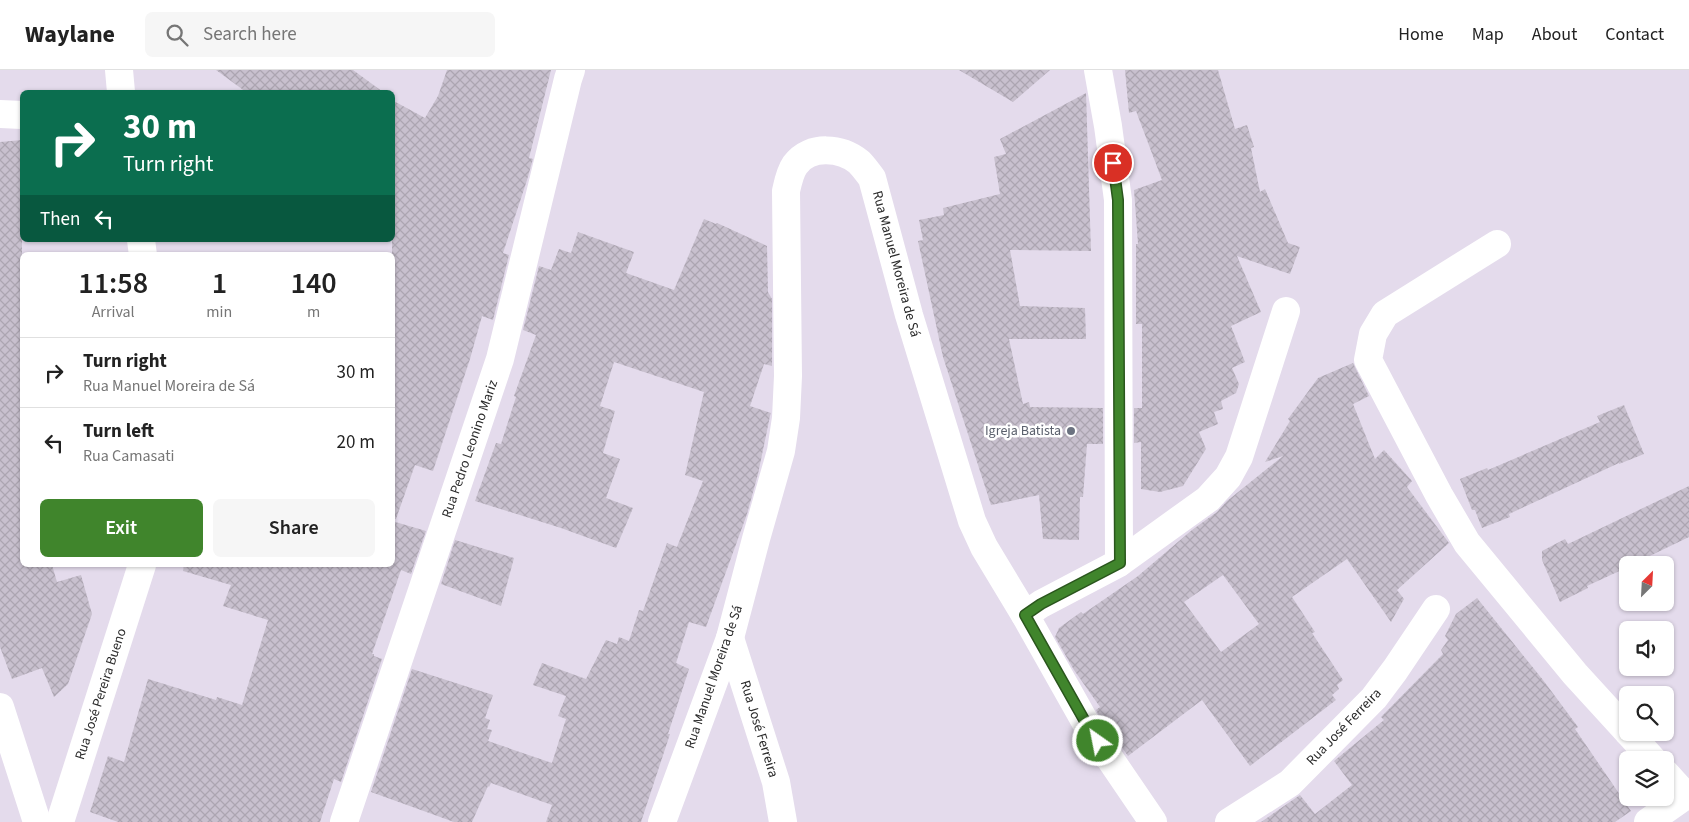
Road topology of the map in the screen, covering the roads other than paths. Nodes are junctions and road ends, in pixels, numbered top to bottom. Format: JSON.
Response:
{"nodes":[{"id":1,"x":119,"y":70,"type":"edge"},
{"id":2,"x":571,"y":70,"type":"edge"},
{"id":3,"x":1098,"y":70,"type":"edge"},
{"id":4,"x":121,"y":90,"type":"edge"},
{"id":5,"x":0,"y":114,"type":"edge"},
{"id":6,"x":20,"y":115,"type":"edge"},
{"id":7,"x":1497,"y":244,"type":"dead end"},
{"id":8,"x":1286,"y":311,"type":"dead end"},
{"id":9,"x":1120,"y":563,"type":"junction"},
{"id":10,"x":141,"y":567,"type":"edge"},
{"id":11,"x":1436,"y":609,"type":"dead end"},
{"id":12,"x":1025,"y":615,"type":"junction"},
{"id":13,"x":730,"y":638,"type":"junction"},
{"id":14,"x":0,"y":707,"type":"edge"},
{"id":15,"x":1619,"y":722,"type":"edge"},
{"id":16,"x":1636,"y":741,"type":"edge"},
{"id":17,"x":1645,"y":751,"type":"edge"},
{"id":18,"x":1674,"y":782,"type":"edge"},
{"id":19,"x":1687,"y":794,"type":"edge"},
{"id":20,"x":1652,"y":821,"type":"edge"},
{"id":21,"x":37,"y":822,"type":"edge"},
{"id":22,"x":60,"y":822,"type":"edge"},
{"id":23,"x":344,"y":822,"type":"edge"},
{"id":24,"x":662,"y":822,"type":"edge"},
{"id":25,"x":783,"y":822,"type":"edge"},
{"id":26,"x":1153,"y":822,"type":"edge"},
{"id":27,"x":1229,"y":822,"type":"edge"}],
"edges":[{"from":1,"to":4,"type":"street"},
{"from":2,"to":23,"type":"street","name":"Rua Pedro Leonino Mariz"},
{"from":3,"to":9,"type":"street"},
{"from":5,"to":6,"type":"street"},
{"from":7,"to":15,"type":"street"},
{"from":8,"to":9,"type":"street"},
{"from":9,"to":12,"type":"street"},
{"from":10,"to":22,"type":"street","name":"Rua José Pereira Bueno"},
{"from":11,"to":27,"type":"street","name":"Rua José Ferreira"},
{"from":12,"to":13,"type":"street","name":"Rua Manuel Moreira de Sá"},
{"from":12,"to":26,"type":"street","name":"Rua Manuel Moreira de Sá"},
{"from":13,"to":24,"type":"street","name":"Rua Manuel Moreira de Sá"},
{"from":13,"to":25,"type":"street","name":"Rua José Ferreira"},
{"from":14,"to":21,"type":"street"},
{"from":16,"to":17,"type":"street"},
{"from":18,"to":19,"type":"street"},
{"from":19,"to":20,"type":"street"}]}
